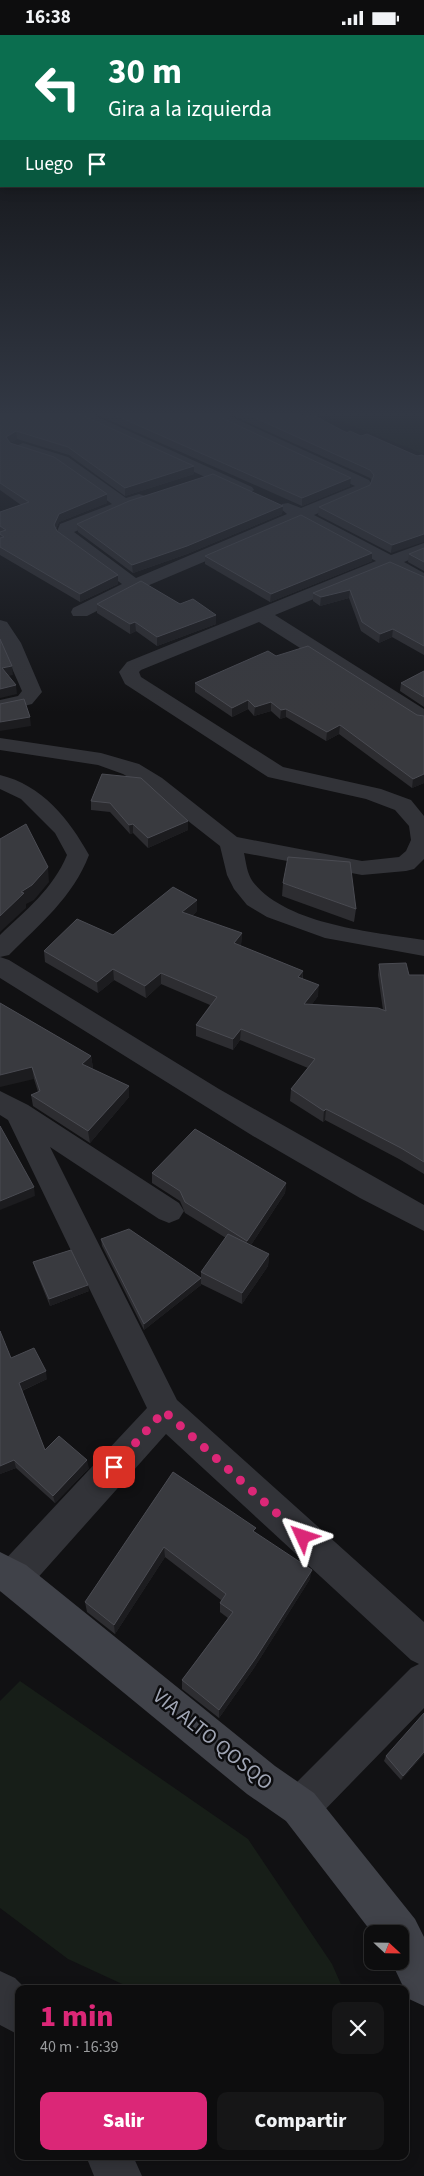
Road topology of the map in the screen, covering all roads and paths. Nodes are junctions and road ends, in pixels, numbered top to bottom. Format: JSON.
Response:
{"nodes":[{"id":1,"x":104,"y":512,"type":"edge"},
{"id":2,"x":302,"y":512,"type":"edge"},
{"id":3,"x":299,"y":513,"type":"junction"},
{"id":4,"x":424,"y":548,"type":"edge"},
{"id":5,"x":392,"y":561,"type":"junction"},
{"id":6,"x":424,"y":580,"type":"edge"},
{"id":7,"x":134,"y":585,"type":"junction"},
{"id":8,"x":80,"y":612,"type":"dead end"},
{"id":9,"x":260,"y":614,"type":"junction"},
{"id":10,"x":0,"y":627,"type":"edge"},
{"id":11,"x":0,"y":706,"type":"edge"},
{"id":12,"x":424,"y":718,"type":"edge"},
{"id":13,"x":0,"y":744,"type":"edge"},
{"id":14,"x":0,"y":781,"type":"edge"},
{"id":15,"x":230,"y":843,"type":"junction"},
{"id":16,"x":415,"y":865,"type":"edge"},
{"id":17,"x":424,"y":948,"type":"edge"},
{"id":18,"x":0,"y":949,"type":"edge"},
{"id":19,"x":0,"y":965,"type":"edge"},
{"id":20,"x":9,"y":1107,"type":"edge"},
{"id":21,"x":169,"y":1211,"type":"dead end"},
{"id":22,"x":424,"y":1219,"type":"edge"},
{"id":23,"x":164,"y":1411,"type":"junction"},
{"id":24,"x":7,"y":1574,"type":"edge"},
{"id":25,"x":424,"y":1647,"type":"edge"},
{"id":26,"x":424,"y":1681,"type":"edge"},
{"id":27,"x":300,"y":1807,"type":"junction"},
{"id":28,"x":393,"y":1925,"type":"edge"},
{"id":29,"x":409,"y":1953,"type":"edge"},
{"id":30,"x":424,"y":1984,"type":"edge"},
{"id":31,"x":0,"y":1993,"type":"edge"},
{"id":32,"x":15,"y":2009,"type":"edge"},
{"id":33,"x":111,"y":2160,"type":"edge"},
{"id":34,"x":118,"y":2176,"type":"edge"}],
"edges":[{"from":1,"to":7,"type":"street"},
{"from":2,"to":3,"type":"street"},
{"from":3,"to":5,"type":"street"},
{"from":3,"to":7,"type":"street"},
{"from":4,"to":5,"type":"street"},
{"from":5,"to":6,"type":"street"},
{"from":5,"to":9,"type":"street"},
{"from":7,"to":8,"type":"street"},
{"from":9,"to":12,"type":"street"},
{"from":9,"to":16,"type":"street"},
{"from":10,"to":11,"type":"street"},
{"from":13,"to":15,"type":"street"},
{"from":14,"to":18,"type":"street"},
{"from":15,"to":16,"type":"street"},
{"from":15,"to":17,"type":"street"},
{"from":19,"to":22,"type":"street"},
{"from":20,"to":21,"type":"street"},
{"from":20,"to":23,"type":"street"},
{"from":23,"to":24,"type":"street"},
{"from":23,"to":25,"type":"street"},
{"from":24,"to":27,"type":"street","name":"VIA ALTO QOSQO"},
{"from":26,"to":27,"type":"street"},
{"from":27,"to":28,"type":"street","name":"VIA ALTO QOSQO"},
{"from":29,"to":30,"type":"street","name":"VIA ALTO QOSQO"},
{"from":31,"to":32,"type":"street"},
{"from":33,"to":34,"type":"street"}]}
